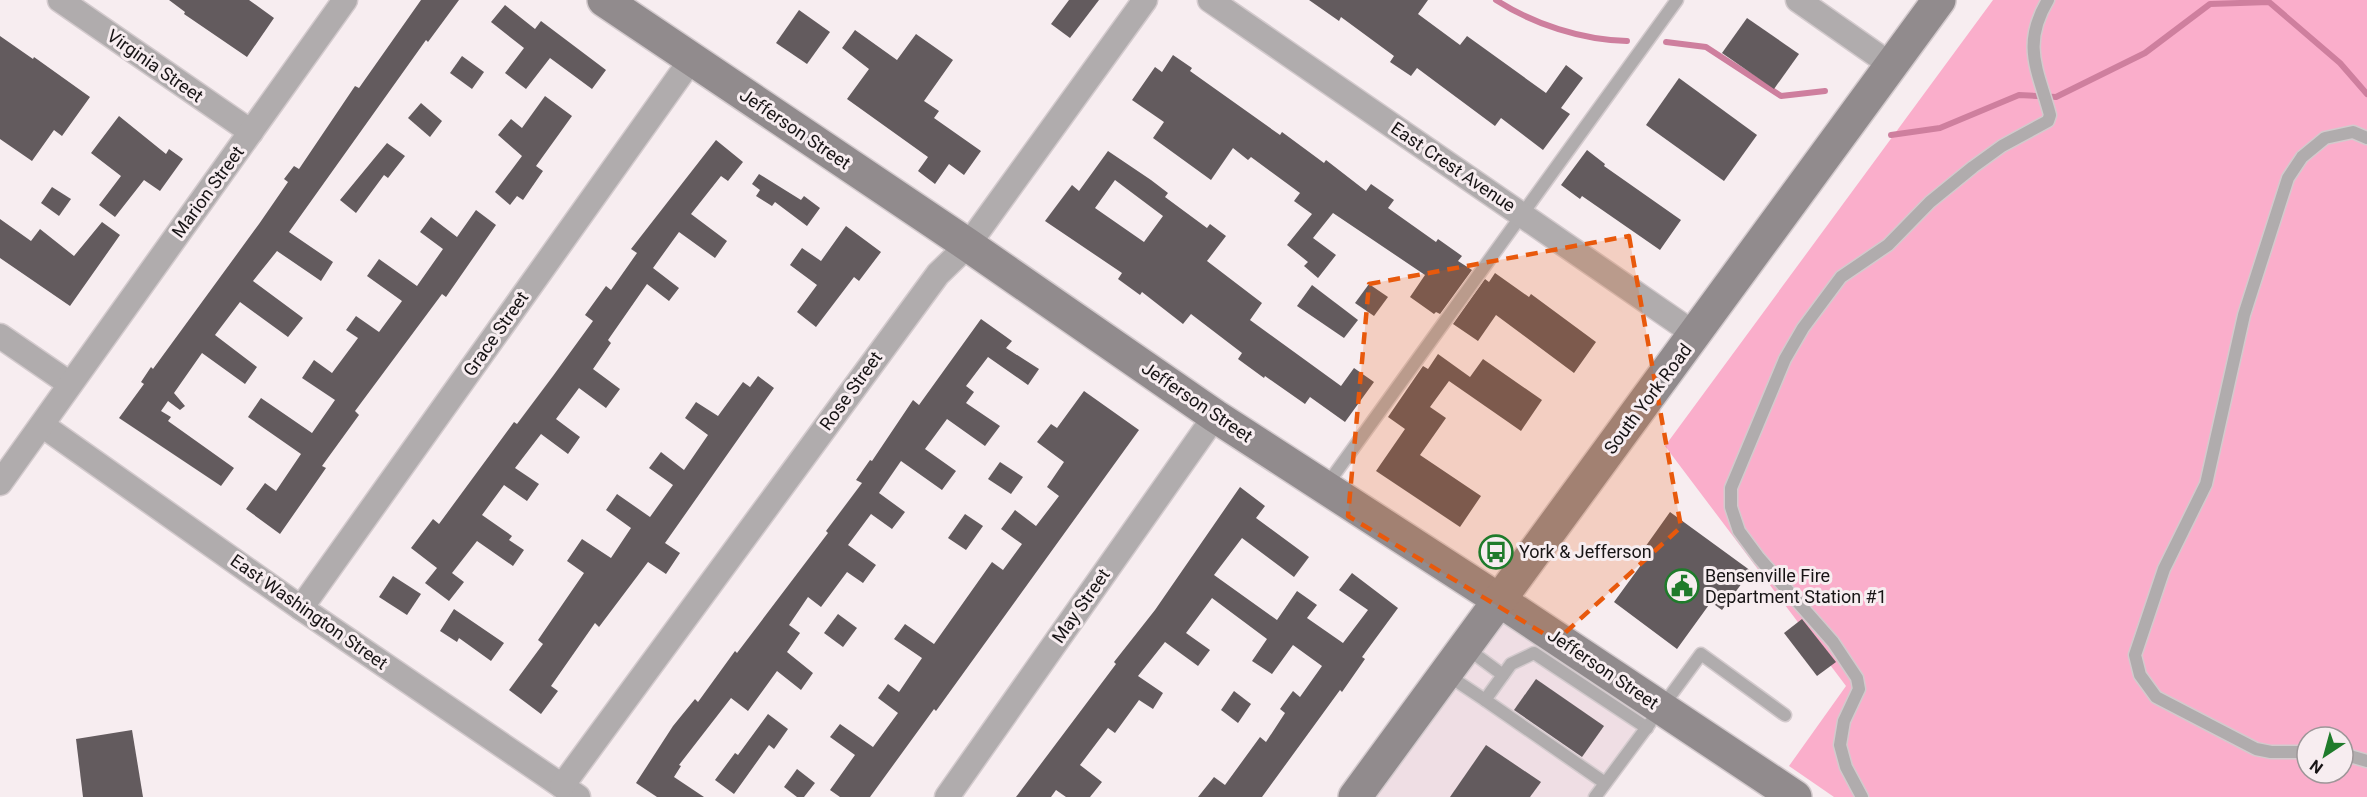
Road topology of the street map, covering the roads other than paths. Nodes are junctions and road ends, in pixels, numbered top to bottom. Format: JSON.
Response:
{"nodes":[{"id":1,"x":60,"y":0,"type":"edge"},
{"id":2,"x":345,"y":0,"type":"edge"},
{"id":3,"x":604,"y":0,"type":"edge"},
{"id":4,"x":1145,"y":0,"type":"edge"},
{"id":5,"x":1210,"y":0,"type":"edge"},
{"id":6,"x":1677,"y":0,"type":"edge"},
{"id":7,"x":1798,"y":0,"type":"edge"},
{"id":8,"x":1939,"y":0,"type":"edge"},
{"id":9,"x":2048,"y":0,"type":"edge"},
{"id":10,"x":692,"y":60,"type":"junction"},
{"id":11,"x":1892,"y":65,"type":"junction"},
{"id":12,"x":251,"y":132,"type":"junction"},
{"id":13,"x":2367,"y":138,"type":"edge"},
{"id":14,"x":1521,"y":214,"type":"junction"},
{"id":15,"x":968,"y":245,"type":"junction"},
{"id":16,"x":1696,"y":335,"type":"junction"},
{"id":17,"x":0,"y":336,"type":"edge"},
{"id":18,"x":70,"y":384,"type":"junction"},
{"id":19,"x":1215,"y":416,"type":"junction"},
{"id":20,"x":42,"y":425,"type":"junction"},
{"id":21,"x":0,"y":483,"type":"edge"},
{"id":22,"x":1325,"y":487,"type":"junction"},
{"id":23,"x":1499,"y":600,"type":"junction"},
{"id":24,"x":301,"y":608,"type":"junction"},
{"id":25,"x":1541,"y":643,"type":"junction"},
{"id":26,"x":1465,"y":646,"type":"junction"},
{"id":27,"x":1446,"y":674,"type":"junction"},
{"id":28,"x":1503,"y":675,"type":"junction"},
{"id":29,"x":1485,"y":700,"type":"junction"},
{"id":30,"x":1785,"y":715,"type":"dead end"},
{"id":31,"x":1654,"y":718,"type":"junction"},
{"id":32,"x":2295,"y":752,"type":"edge"},
{"id":33,"x":1605,"y":783,"type":"junction"},
{"id":34,"x":570,"y":791,"type":"edge"},
{"id":35,"x":948,"y":797,"type":"edge"},
{"id":36,"x":1355,"y":797,"type":"edge"},
{"id":37,"x":1595,"y":797,"type":"edge"},
{"id":38,"x":1795,"y":797,"type":"edge"},
{"id":39,"x":1862,"y":797,"type":"edge"}],
"edges":[{"from":1,"to":12,"type":"street","name":"Virginia Street"},
{"from":2,"to":12,"type":"street","name":"Marion Street"},
{"from":3,"to":10,"type":"street","name":"Jefferson Street"},
{"from":4,"to":15,"type":"street","name":"Rose Street"},
{"from":5,"to":14,"type":"street","name":"East Crest Avenue"},
{"from":6,"to":14,"type":"lane"},
{"from":7,"to":11,"type":"street"},
{"from":8,"to":11,"type":"street","name":"South York Road"},
{"from":9,"to":39,"type":"lane"},
{"from":10,"to":15,"type":"street","name":"Jefferson Street"},
{"from":10,"to":24,"type":"street","name":"Grace Street"},
{"from":11,"to":16,"type":"street","name":"South York Road"},
{"from":12,"to":18,"type":"street","name":"Marion Street"},
{"from":13,"to":32,"type":"lane"},
{"from":14,"to":16,"type":"street","name":"East Crest Avenue"},
{"from":14,"to":22,"type":"lane"},
{"from":15,"to":19,"type":"street","name":"Jefferson Street"},
{"from":15,"to":34,"type":"street","name":"Rose Street"},
{"from":16,"to":23,"type":"street","name":"South York Road"},
{"from":17,"to":18,"type":"street"},
{"from":18,"to":20,"type":"street","name":"Marion Street"},
{"from":19,"to":22,"type":"street","name":"Jefferson Street"},
{"from":19,"to":35,"type":"street","name":"May Street"},
{"from":20,"to":21,"type":"street"},
{"from":20,"to":24,"type":"street","name":"East Washington Street"},
{"from":22,"to":23,"type":"street","name":"Jefferson Street"},
{"from":23,"to":25,"type":"street","name":"Jefferson Street"},
{"from":23,"to":26,"type":"street","name":"South York Road"},
{"from":24,"to":34,"type":"street","name":"East Washington Street"},
{"from":25,"to":28,"type":"lane"},
{"from":25,"to":31,"type":"street","name":"Jefferson Street"},
{"from":26,"to":27,"type":"street","name":"South York Road"},
{"from":26,"to":28,"type":"lane"},
{"from":27,"to":29,"type":"lane"},
{"from":27,"to":36,"type":"street","name":"South York Road"},
{"from":28,"to":29,"type":"lane"},
{"from":29,"to":33,"type":"lane"},
{"from":30,"to":31,"type":"lane"},
{"from":31,"to":33,"type":"lane"},
{"from":31,"to":38,"type":"street","name":"Jefferson Street"},
{"from":33,"to":37,"type":"lane"}]}
